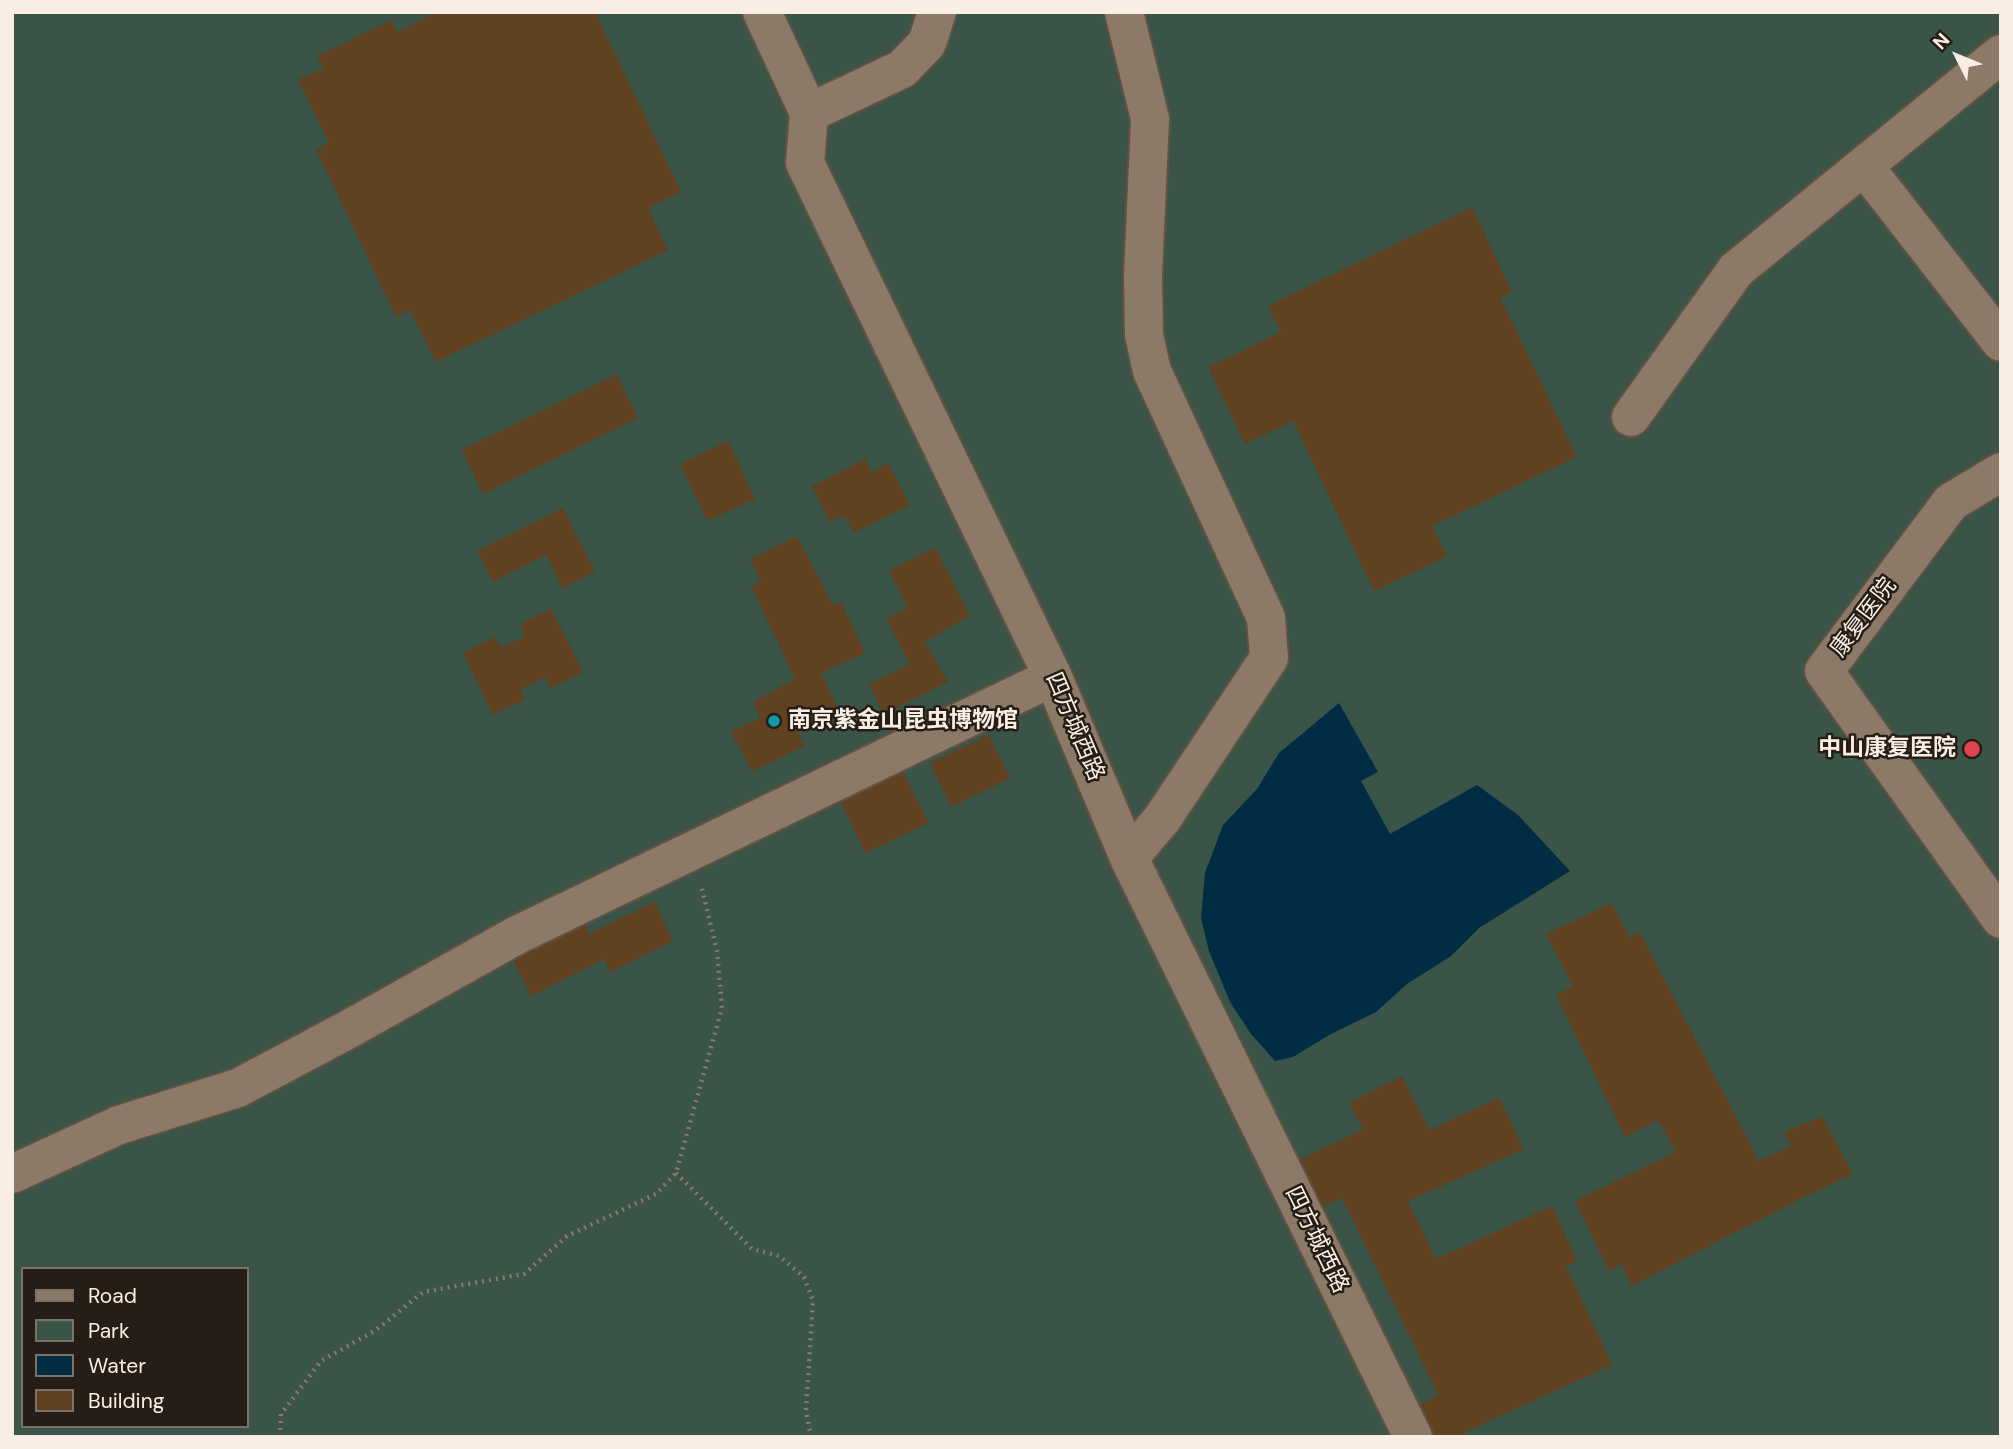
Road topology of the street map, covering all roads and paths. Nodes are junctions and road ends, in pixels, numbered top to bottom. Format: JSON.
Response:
{"nodes":[{"id":1,"x":762,"y":12,"type":"edge"},
{"id":2,"x":937,"y":12,"type":"edge"},
{"id":3,"x":1124,"y":12,"type":"edge"},
{"id":4,"x":2001,"y":54,"type":"edge"},
{"id":5,"x":809,"y":113,"type":"junction"},
{"id":6,"x":1864,"y":166,"type":"junction"},
{"id":7,"x":2001,"y":342,"type":"edge"},
{"id":8,"x":1631,"y":416,"type":"dead end"},
{"id":9,"x":2001,"y":472,"type":"edge"},
{"id":10,"x":1053,"y":677,"type":"junction"},
{"id":11,"x":693,"y":851,"type":"junction"},
{"id":12,"x":1129,"y":858,"type":"junction"},
{"id":13,"x":2001,"y":919,"type":"edge"},
{"id":14,"x":12,"y":1174,"type":"edge"},
{"id":15,"x":676,"y":1174,"type":"junction"},
{"id":16,"x":280,"y":1437,"type":"edge"},
{"id":17,"x":811,"y":1437,"type":"edge"},
{"id":18,"x":1413,"y":1437,"type":"edge"}],
"edges":[{"from":1,"to":5,"type":"street","name":"四方城西路"},
{"from":2,"to":5,"type":"street"},
{"from":3,"to":12,"type":"street"},
{"from":4,"to":6,"type":"street"},
{"from":5,"to":10,"type":"street","name":"四方城西路"},
{"from":6,"to":7,"type":"street"},
{"from":6,"to":8,"type":"street"},
{"from":9,"to":13,"type":"street","name":"康复医院"},
{"from":10,"to":11,"type":"street"},
{"from":10,"to":12,"type":"street","name":"四方城西路"},
{"from":11,"to":14,"type":"street"},
{"from":11,"to":15,"type":"path"},
{"from":12,"to":18,"type":"street","name":"四方城西路"},
{"from":15,"to":16,"type":"path"},
{"from":15,"to":17,"type":"path"}]}
